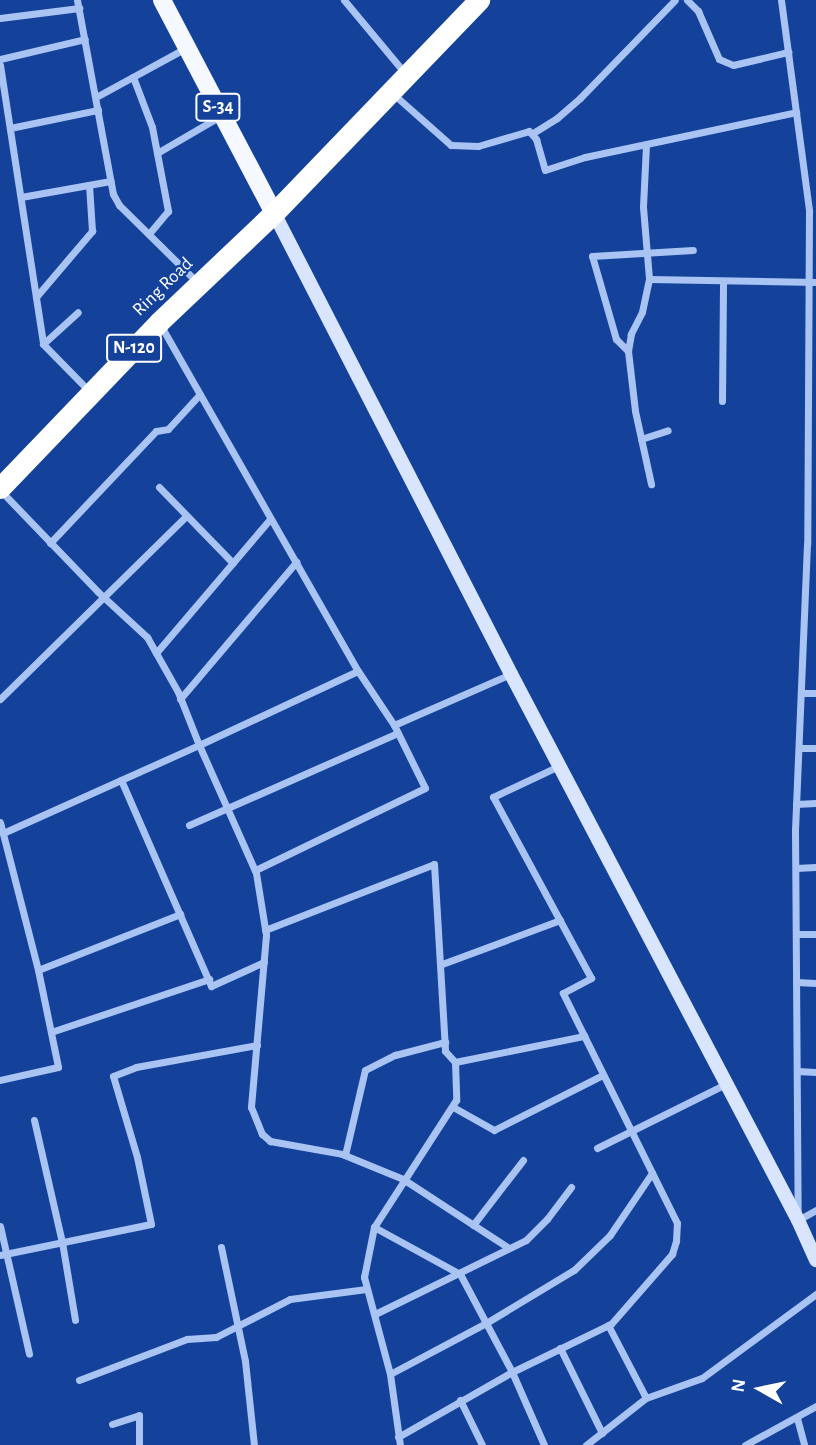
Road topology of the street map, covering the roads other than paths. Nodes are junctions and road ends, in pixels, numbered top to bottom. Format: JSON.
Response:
{"nodes":[{"id":1,"x":162,"y":0,"type":"edge"},
{"id":2,"x":344,"y":0,"type":"edge"},
{"id":3,"x":480,"y":0,"type":"edge"},
{"id":4,"x":675,"y":0,"type":"edge"},
{"id":5,"x":687,"y":0,"type":"edge"},
{"id":6,"x":781,"y":0,"type":"edge"},
{"id":7,"x":78,"y":4,"type":"edge"},
{"id":8,"x":0,"y":18,"type":"edge"},
{"id":9,"x":85,"y":39,"type":"junction"},
{"id":10,"x":187,"y":47,"type":"junction"},
{"id":11,"x":788,"y":52,"type":"junction"},
{"id":12,"x":0,"y":62,"type":"edge"},
{"id":13,"x":407,"y":75,"type":"junction"},
{"id":14,"x":132,"y":77,"type":"junction"},
{"id":15,"x":391,"y":92,"type":"junction"},
{"id":16,"x":96,"y":97,"type":"junction"},
{"id":17,"x":98,"y":110,"type":"junction"},
{"id":18,"x":796,"y":112,"type":"junction"},
{"id":19,"x":222,"y":115,"type":"junction"},
{"id":20,"x":10,"y":128,"type":"junction"},
{"id":21,"x":533,"y":133,"type":"junction"},
{"id":22,"x":646,"y":145,"type":"junction"},
{"id":23,"x":156,"y":153,"type":"junction"},
{"id":24,"x":111,"y":181,"type":"junction"},
{"id":25,"x":89,"y":185,"type":"junction"},
{"id":26,"x":20,"y":197,"type":"junction"},
{"id":27,"x":812,"y":201,"type":"edge"},
{"id":28,"x":274,"y":213,"type":"junction"},
{"id":29,"x":149,"y":234,"type":"junction"},
{"id":30,"x":813,"y":248,"type":"edge"},
{"id":31,"x":693,"y":250,"type":"dead end"},
{"id":32,"x":646,"y":253,"type":"junction"},
{"id":33,"x":649,"y":279,"type":"junction"},
{"id":34,"x":723,"y":282,"type":"junction"},
{"id":35,"x":812,"y":283,"type":"edge"},
{"id":36,"x":199,"y":284,"type":"junction"},
{"id":37,"x":36,"y":297,"type":"junction"},
{"id":38,"x":78,"y":312,"type":"dead end"},
{"id":39,"x":159,"y":322,"type":"junction"},
{"id":40,"x":43,"y":344,"type":"junction"},
{"id":41,"x":628,"y":351,"type":"junction"},
{"id":42,"x":91,"y":393,"type":"junction"},
{"id":43,"x":200,"y":394,"type":"junction"},
{"id":44,"x":722,"y":401,"type":"dead end"},
{"id":45,"x":812,"y":414,"type":"edge"},
{"id":46,"x":668,"y":430,"type":"dead end"},
{"id":47,"x":641,"y":439,"type":"junction"},
{"id":48,"x":651,"y":484,"type":"dead end"},
{"id":49,"x":159,"y":487,"type":"dead end"},
{"id":50,"x":0,"y":489,"type":"edge"},
{"id":51,"x":186,"y":516,"type":"junction"},
{"id":52,"x":271,"y":519,"type":"junction"},
{"id":53,"x":50,"y":542,"type":"junction"},
{"id":54,"x":816,"y":542,"type":"edge"},
{"id":55,"x":807,"y":544,"type":"junction"},
{"id":56,"x":296,"y":562,"type":"junction"},
{"id":57,"x":233,"y":564,"type":"junction"},
{"id":58,"x":103,"y":597,"type":"junction"},
{"id":59,"x":156,"y":653,"type":"junction"},
{"id":60,"x":358,"y":671,"type":"junction"},
{"id":61,"x":511,"y":674,"type":"junction"},
{"id":62,"x":801,"y":693,"type":"junction"},
{"id":63,"x":816,"y":693,"type":"edge"},
{"id":64,"x":0,"y":699,"type":"edge"},
{"id":65,"x":180,"y":699,"type":"junction"},
{"id":66,"x":394,"y":725,"type":"junction"},
{"id":67,"x":398,"y":733,"type":"junction"},
{"id":68,"x":199,"y":745,"type":"junction"},
{"id":69,"x":799,"y":748,"type":"junction"},
{"id":70,"x":816,"y":748,"type":"edge"},
{"id":71,"x":559,"y":766,"type":"junction"},
{"id":72,"x":121,"y":780,"type":"junction"},
{"id":73,"x":816,"y":803,"type":"edge"},
{"id":74,"x":796,"y":804,"type":"junction"},
{"id":75,"x":227,"y":808,"type":"junction"},
{"id":76,"x":0,"y":822,"type":"edge"},
{"id":77,"x":189,"y":825,"type":"dead end"},
{"id":78,"x":3,"y":833,"type":"junction"},
{"id":79,"x":816,"y":867,"type":"edge"},
{"id":80,"x":796,"y":868,"type":"junction"},
{"id":81,"x":255,"y":870,"type":"junction"},
{"id":82,"x":180,"y":914,"type":"junction"},
{"id":83,"x":560,"y":920,"type":"junction"},
{"id":84,"x":265,"y":930,"type":"junction"},
{"id":85,"x":796,"y":934,"type":"junction"},
{"id":86,"x":816,"y":934,"type":"edge"},
{"id":87,"x":264,"y":961,"type":"junction"},
{"id":88,"x":442,"y":964,"type":"junction"},
{"id":89,"x":38,"y":970,"type":"junction"},
{"id":90,"x":209,"y":979,"type":"junction"},
{"id":91,"x":796,"y":982,"type":"junction"},
{"id":92,"x":816,"y":983,"type":"edge"},
{"id":93,"x":51,"y":1032,"type":"junction"},
{"id":94,"x":584,"y":1036,"type":"junction"},
{"id":95,"x":445,"y":1042,"type":"junction"},
{"id":96,"x":257,"y":1045,"type":"junction"},
{"id":97,"x":455,"y":1062,"type":"junction"},
{"id":98,"x":797,"y":1071,"type":"junction"},
{"id":99,"x":816,"y":1072,"type":"edge"},
{"id":100,"x":603,"y":1075,"type":"junction"},
{"id":101,"x":0,"y":1080,"type":"edge"},
{"id":102,"x":726,"y":1084,"type":"junction"},
{"id":103,"x":453,"y":1107,"type":"junction"},
{"id":104,"x":34,"y":1120,"type":"dead end"},
{"id":105,"x":631,"y":1131,"type":"junction"},
{"id":106,"x":597,"y":1148,"type":"dead end"},
{"id":107,"x":345,"y":1155,"type":"junction"},
{"id":108,"x":523,"y":1160,"type":"dead end"},
{"id":109,"x":652,"y":1173,"type":"junction"},
{"id":110,"x":403,"y":1180,"type":"junction"},
{"id":111,"x":571,"y":1187,"type":"dead end"},
{"id":112,"x":816,"y":1210,"type":"edge"},
{"id":113,"x":798,"y":1220,"type":"junction"},
{"id":114,"x":473,"y":1225,"type":"junction"},
{"id":115,"x":0,"y":1226,"type":"edge"},
{"id":116,"x":374,"y":1227,"type":"junction"},
{"id":117,"x":62,"y":1242,"type":"junction"},
{"id":118,"x":221,"y":1247,"type":"dead end"},
{"id":119,"x":509,"y":1248,"type":"junction"},
{"id":120,"x":3,"y":1254,"type":"edge"},
{"id":121,"x":816,"y":1260,"type":"edge"},
{"id":122,"x":460,"y":1274,"type":"junction"},
{"id":123,"x":366,"y":1289,"type":"junction"},
{"id":124,"x":816,"y":1294,"type":"edge"},
{"id":125,"x":375,"y":1314,"type":"junction"},
{"id":126,"x":75,"y":1320,"type":"dead end"},
{"id":127,"x":486,"y":1323,"type":"junction"},
{"id":128,"x":608,"y":1325,"type":"junction"},
{"id":129,"x":236,"y":1329,"type":"junction"},
{"id":130,"x":560,"y":1348,"type":"junction"},
{"id":131,"x":29,"y":1354,"type":"dead end"},
{"id":132,"x":512,"y":1372,"type":"junction"},
{"id":133,"x":390,"y":1374,"type":"junction"},
{"id":134,"x":79,"y":1380,"type":"dead end"},
{"id":135,"x":646,"y":1398,"type":"junction"},
{"id":136,"x":460,"y":1400,"type":"junction"},
{"id":137,"x":816,"y":1406,"type":"edge"},
{"id":138,"x":797,"y":1418,"type":"junction"},
{"id":139,"x":113,"y":1424,"type":"dead end"},
{"id":140,"x":602,"y":1433,"type":"junction"},
{"id":141,"x":399,"y":1441,"type":"edge"},
{"id":142,"x":748,"y":1444,"type":"edge"},
{"id":143,"x":139,"y":1445,"type":"edge"},
{"id":144,"x":254,"y":1445,"type":"edge"},
{"id":145,"x":482,"y":1445,"type":"edge"},
{"id":146,"x":544,"y":1445,"type":"edge"},
{"id":147,"x":586,"y":1445,"type":"edge"},
{"id":148,"x":804,"y":1445,"type":"edge"}],
"edges":[{"from":1,"to":10,"type":"main road","number":"S-34"},
{"from":2,"to":13,"type":"street"},
{"from":3,"to":13,"type":"highway","number":"N-120"},
{"from":4,"to":21,"type":"street"},
{"from":5,"to":11,"type":"street"},
{"from":6,"to":11,"type":"street"},
{"from":7,"to":8,"type":"street"},
{"from":7,"to":9,"type":"street"},
{"from":9,"to":12,"type":"street"},
{"from":9,"to":16,"type":"street"},
{"from":10,"to":14,"type":"street"},
{"from":10,"to":19,"type":"main road","number":"S-34"},
{"from":11,"to":18,"type":"street"},
{"from":12,"to":20,"type":"street"},
{"from":13,"to":15,"type":"highway","number":"N-120"},
{"from":14,"to":16,"type":"street"},
{"from":14,"to":23,"type":"street"},
{"from":15,"to":21,"type":"street"},
{"from":15,"to":28,"type":"highway","number":"N-120"},
{"from":16,"to":17,"type":"street"},
{"from":17,"to":20,"type":"street"},
{"from":17,"to":24,"type":"street"},
{"from":18,"to":22,"type":"street"},
{"from":18,"to":27,"type":"street"},
{"from":19,"to":23,"type":"street"},
{"from":19,"to":28,"type":"main road","number":"S-34"},
{"from":20,"to":26,"type":"street"},
{"from":21,"to":22,"type":"street"},
{"from":22,"to":32,"type":"street"},
{"from":23,"to":29,"type":"street"},
{"from":24,"to":25,"type":"street"},
{"from":24,"to":29,"type":"street"},
{"from":25,"to":26,"type":"street"},
{"from":25,"to":37,"type":"street"},
{"from":26,"to":37,"type":"street"},
{"from":27,"to":30,"type":"street"},
{"from":28,"to":36,"type":"highway","name":"Ring Road","number":"N-120"},
{"from":28,"to":61,"type":"street"},
{"from":29,"to":36,"type":"street"},
{"from":30,"to":35,"type":"street"},
{"from":31,"to":32,"type":"street"},
{"from":32,"to":33,"type":"street"},
{"from":32,"to":41,"type":"street"},
{"from":33,"to":34,"type":"street"},
{"from":33,"to":41,"type":"street"},
{"from":34,"to":35,"type":"street"},
{"from":34,"to":44,"type":"street"},
{"from":35,"to":45,"type":"street"},
{"from":36,"to":39,"type":"highway","name":"Ring Road","number":"N-120"},
{"from":37,"to":40,"type":"street"},
{"from":38,"to":40,"type":"street"},
{"from":39,"to":42,"type":"highway","name":"Ring Road","number":"N-120"},
{"from":39,"to":43,"type":"street"},
{"from":40,"to":42,"type":"street"},
{"from":41,"to":47,"type":"street"},
{"from":42,"to":50,"type":"highway","name":"Ring Road","number":"N-120"},
{"from":43,"to":52,"type":"street"},
{"from":43,"to":53,"type":"street"},
{"from":45,"to":55,"type":"street"},
{"from":46,"to":47,"type":"street"},
{"from":47,"to":48,"type":"street"},
{"from":49,"to":51,"type":"street"},
{"from":50,"to":53,"type":"street"},
{"from":51,"to":57,"type":"street"},
{"from":51,"to":58,"type":"street"},
{"from":52,"to":56,"type":"street"},
{"from":52,"to":57,"type":"street"},
{"from":53,"to":58,"type":"street"},
{"from":54,"to":55,"type":"street"},
{"from":55,"to":62,"type":"street"},
{"from":56,"to":60,"type":"street"},
{"from":56,"to":65,"type":"street"},
{"from":57,"to":59,"type":"street"},
{"from":58,"to":59,"type":"street"},
{"from":58,"to":64,"type":"street"},
{"from":59,"to":65,"type":"street"},
{"from":60,"to":66,"type":"street"},
{"from":60,"to":68,"type":"street"},
{"from":61,"to":66,"type":"street"},
{"from":61,"to":71,"type":"street"},
{"from":62,"to":63,"type":"street"},
{"from":62,"to":69,"type":"street"},
{"from":65,"to":68,"type":"street"},
{"from":66,"to":67,"type":"street"},
{"from":67,"to":75,"type":"street"},
{"from":67,"to":81,"type":"street"},
{"from":68,"to":72,"type":"street"},
{"from":68,"to":75,"type":"street"},
{"from":69,"to":70,"type":"street"},
{"from":69,"to":74,"type":"street"},
{"from":71,"to":83,"type":"street"},
{"from":71,"to":102,"type":"street"},
{"from":72,"to":78,"type":"street"},
{"from":72,"to":82,"type":"street"},
{"from":73,"to":74,"type":"street"},
{"from":74,"to":80,"type":"street"},
{"from":75,"to":77,"type":"street"},
{"from":75,"to":81,"type":"street"},
{"from":76,"to":78,"type":"street"},
{"from":78,"to":89,"type":"street"},
{"from":79,"to":80,"type":"street"},
{"from":80,"to":85,"type":"street"},
{"from":81,"to":84,"type":"street"},
{"from":82,"to":89,"type":"street"},
{"from":82,"to":90,"type":"street"},
{"from":83,"to":88,"type":"street"},
{"from":83,"to":94,"type":"street"},
{"from":84,"to":87,"type":"street"},
{"from":84,"to":88,"type":"street"},
{"from":85,"to":86,"type":"street"},
{"from":85,"to":91,"type":"street"},
{"from":87,"to":90,"type":"street"},
{"from":87,"to":96,"type":"street"},
{"from":88,"to":95,"type":"street"},
{"from":89,"to":93,"type":"street"},
{"from":90,"to":93,"type":"street"},
{"from":91,"to":92,"type":"street"},
{"from":91,"to":98,"type":"street"},
{"from":93,"to":101,"type":"street"},
{"from":94,"to":97,"type":"street"},
{"from":94,"to":100,"type":"street"},
{"from":95,"to":97,"type":"street"},
{"from":95,"to":107,"type":"street"},
{"from":96,"to":107,"type":"street"},
{"from":96,"to":117,"type":"street"},
{"from":97,"to":103,"type":"street"},
{"from":98,"to":99,"type":"street"},
{"from":98,"to":113,"type":"street"},
{"from":100,"to":103,"type":"street"},
{"from":100,"to":105,"type":"street"},
{"from":102,"to":105,"type":"street"},
{"from":102,"to":113,"type":"street"},
{"from":103,"to":110,"type":"street"},
{"from":104,"to":117,"type":"street"},
{"from":105,"to":106,"type":"street"},
{"from":105,"to":109,"type":"street"},
{"from":107,"to":110,"type":"street"},
{"from":108,"to":114,"type":"street"},
{"from":109,"to":127,"type":"street"},
{"from":109,"to":128,"type":"street"},
{"from":110,"to":114,"type":"street"},
{"from":110,"to":116,"type":"street"},
{"from":111,"to":119,"type":"street"},
{"from":112,"to":113,"type":"street"},
{"from":113,"to":121,"type":"street"},
{"from":114,"to":119,"type":"street"},
{"from":115,"to":120,"type":"street"},
{"from":116,"to":122,"type":"street"},
{"from":116,"to":123,"type":"street"},
{"from":117,"to":120,"type":"street"},
{"from":117,"to":126,"type":"street"},
{"from":118,"to":129,"type":"street"},
{"from":119,"to":122,"type":"street"},
{"from":120,"to":131,"type":"street"},
{"from":122,"to":125,"type":"street"},
{"from":122,"to":127,"type":"street"},
{"from":123,"to":125,"type":"street"},
{"from":123,"to":129,"type":"street"},
{"from":124,"to":135,"type":"street"},
{"from":125,"to":133,"type":"street"},
{"from":127,"to":132,"type":"street"},
{"from":127,"to":133,"type":"street"},
{"from":128,"to":130,"type":"street"},
{"from":128,"to":135,"type":"street"},
{"from":129,"to":134,"type":"street"},
{"from":129,"to":144,"type":"street"},
{"from":130,"to":132,"type":"street"},
{"from":130,"to":140,"type":"street"},
{"from":132,"to":136,"type":"street"},
{"from":132,"to":146,"type":"street"},
{"from":133,"to":141,"type":"street"},
{"from":135,"to":140,"type":"street"},
{"from":136,"to":141,"type":"street"},
{"from":136,"to":145,"type":"street"},
{"from":137,"to":138,"type":"street"},
{"from":138,"to":142,"type":"street"},
{"from":138,"to":148,"type":"street"},
{"from":139,"to":143,"type":"street"},
{"from":140,"to":147,"type":"street"}]}
